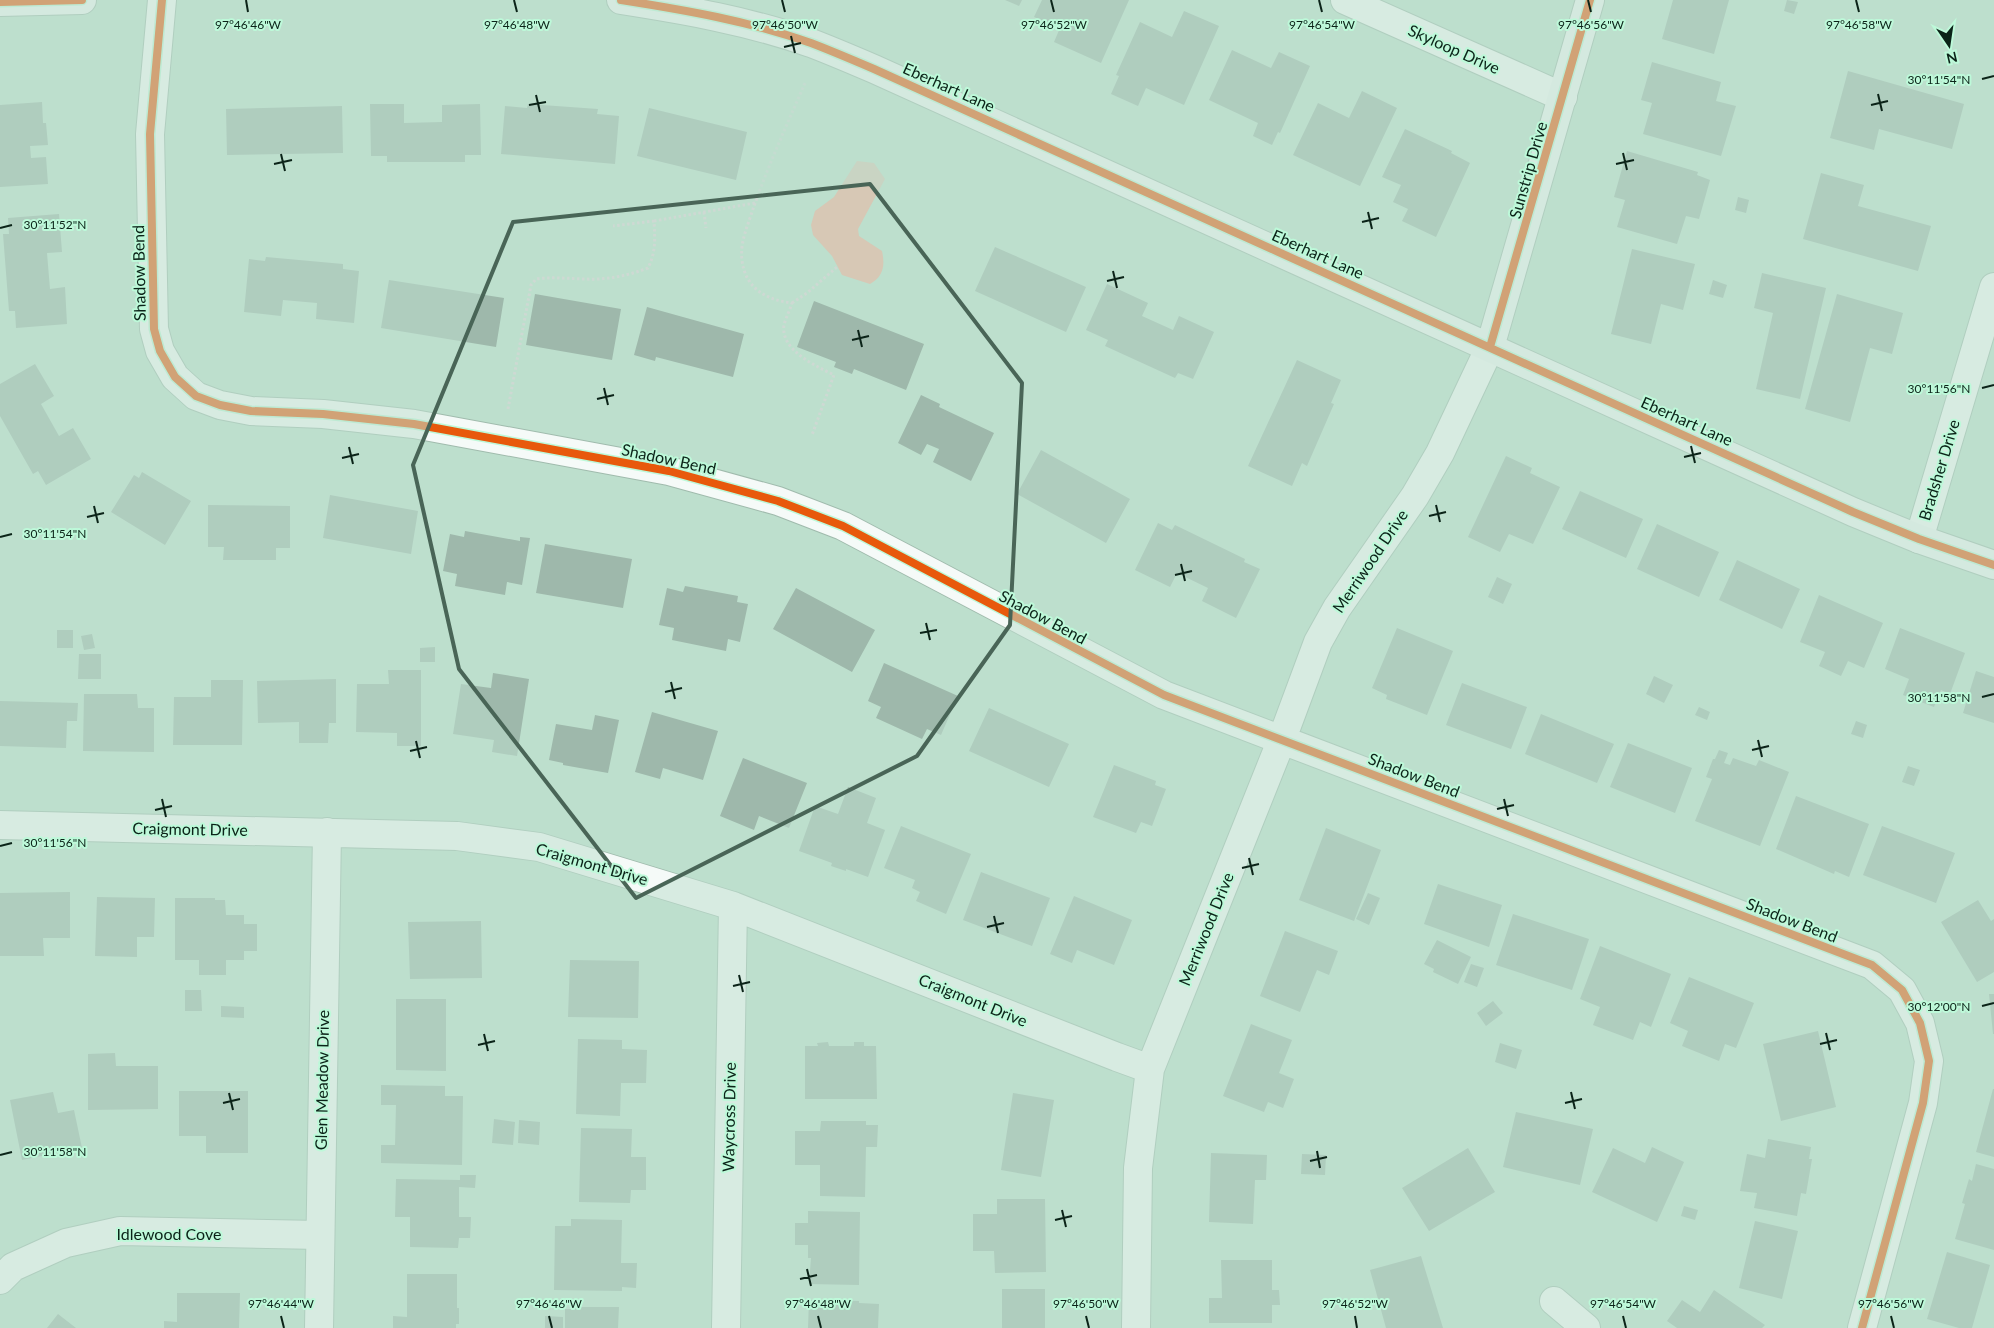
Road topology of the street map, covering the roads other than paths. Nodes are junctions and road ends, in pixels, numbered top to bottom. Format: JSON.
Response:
{"nodes":[{"id":1,"x":82,"y":0,"type":"edge"},
{"id":2,"x":162,"y":0,"type":"edge"},
{"id":3,"x":621,"y":0,"type":"edge"},
{"id":4,"x":1345,"y":0,"type":"edge"},
{"id":5,"x":1590,"y":0,"type":"edge"},
{"id":6,"x":0,"y":2,"type":"edge"},
{"id":7,"x":1563,"y":97,"type":"junction"},
{"id":8,"x":1994,"y":287,"type":"edge"},
{"id":9,"x":1490,"y":347,"type":"junction"},
{"id":10,"x":1919,"y":539,"type":"junction"},
{"id":11,"x":1994,"y":565,"type":"edge"},
{"id":12,"x":1282,"y":739,"type":"junction"},
{"id":13,"x":0,"y":825,"type":"edge"},
{"id":14,"x":327,"y":832,"type":"junction"},
{"id":15,"x":733,"y":906,"type":"junction"},
{"id":16,"x":1150,"y":1069,"type":"junction"},
{"id":17,"x":320,"y":1235,"type":"junction"},
{"id":18,"x":0,"y":1280,"type":"edge"},
{"id":19,"x":1554,"y":1301,"type":"dead end"},
{"id":20,"x":319,"y":1328,"type":"edge"},
{"id":21,"x":726,"y":1328,"type":"edge"},
{"id":22,"x":1136,"y":1328,"type":"edge"},
{"id":23,"x":1586,"y":1328,"type":"edge"},
{"id":24,"x":1862,"y":1328,"type":"edge"}],
"edges":[{"from":1,"to":6,"type":"street"},
{"from":2,"to":12,"type":"street","name":"Shadow Bend"},
{"from":3,"to":9,"type":"street","name":"Eberhart Lane"},
{"from":4,"to":7,"type":"street","name":"Skyloop Drive"},
{"from":5,"to":7,"type":"street","name":"Sunstrip Drive"},
{"from":7,"to":9,"type":"street","name":"Sunstrip Drive"},
{"from":8,"to":10,"type":"street","name":"Bradsher Drive"},
{"from":9,"to":10,"type":"street","name":"Eberhart Lane"},
{"from":9,"to":12,"type":"street","name":"Merriwood Drive"},
{"from":10,"to":11,"type":"street","name":"Eberhart Lane"},
{"from":12,"to":16,"type":"street","name":"Merriwood Drive"},
{"from":12,"to":24,"type":"street","name":"Shadow Bend"},
{"from":13,"to":14,"type":"street","name":"Craigmont Drive"},
{"from":14,"to":15,"type":"street","name":"Craigmont Drive"},
{"from":14,"to":17,"type":"street","name":"Glen Meadow Drive"},
{"from":15,"to":16,"type":"street","name":"Craigmont Drive"},
{"from":15,"to":21,"type":"street","name":"Waycross Drive"},
{"from":16,"to":22,"type":"street","name":"Merriwood Drive"},
{"from":17,"to":18,"type":"street","name":"Idlewood Cove"},
{"from":17,"to":20,"type":"street","name":"Glen Meadow Drive"},
{"from":19,"to":23,"type":"street"}]}
